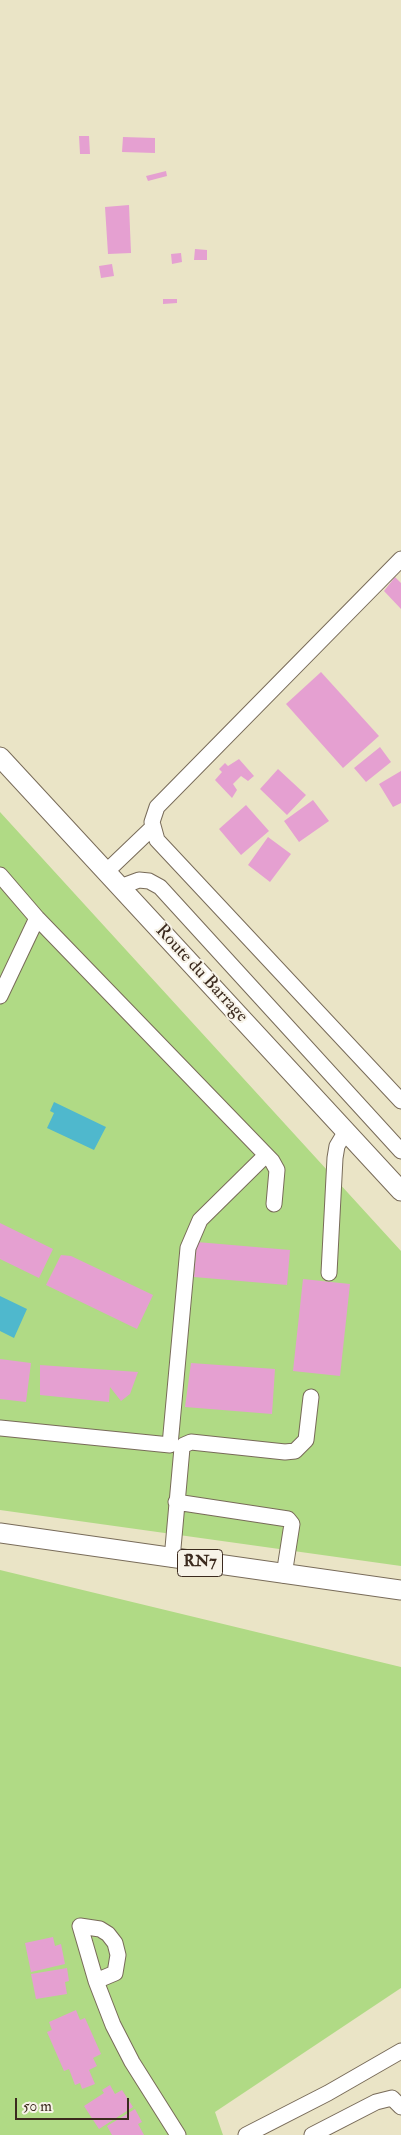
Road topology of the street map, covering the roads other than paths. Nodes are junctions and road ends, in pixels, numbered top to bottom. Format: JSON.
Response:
{"nodes":[{"id":1,"x":401,"y":559,"type":"edge"},
{"id":2,"x":0,"y":758,"type":"edge"},
{"id":3,"x":152,"y":828,"type":"junction"},
{"id":4,"x":106,"y":872,"type":"junction"},
{"id":5,"x":0,"y":875,"type":"edge"},
{"id":6,"x":120,"y":887,"type":"junction"},
{"id":7,"x":38,"y":918,"type":"junction"},
{"id":8,"x":0,"y":996,"type":"edge"},
{"id":9,"x":401,"y":1101,"type":"edge"},
{"id":10,"x":346,"y":1131,"type":"junction"},
{"id":11,"x":401,"y":1151,"type":"edge"},
{"id":12,"x":266,"y":1154,"type":"junction"},
{"id":13,"x":401,"y":1191,"type":"edge"},
{"id":14,"x":274,"y":1204,"type":"dead end"},
{"id":15,"x":329,"y":1273,"type":"dead end"},
{"id":16,"x":311,"y":1397,"type":"dead end"},
{"id":17,"x":0,"y":1428,"type":"edge"},
{"id":18,"x":176,"y":1502,"type":"junction"},
{"id":19,"x":0,"y":1533,"type":"edge"},
{"id":20,"x":172,"y":1559,"type":"junction"},
{"id":21,"x":284,"y":1575,"type":"junction"},
{"id":22,"x":401,"y":1590,"type":"edge"},
{"id":23,"x":96,"y":1981,"type":"dead end"},
{"id":24,"x":401,"y":2051,"type":"edge"},
{"id":25,"x":401,"y":2107,"type":"edge"},
{"id":26,"x":178,"y":2135,"type":"edge"},
{"id":27,"x":246,"y":2135,"type":"edge"},
{"id":28,"x":312,"y":2135,"type":"edge"}],
"edges":[{"from":1,"to":3,"type":"street"},
{"from":2,"to":4,"type":"main road","name":"Route du Barrage"},
{"from":3,"to":4,"type":"street"},
{"from":3,"to":9,"type":"street"},
{"from":4,"to":6,"type":"main road","name":"Route du Barrage"},
{"from":5,"to":7,"type":"street"},
{"from":6,"to":10,"type":"main road","name":"Route du Barrage"},
{"from":6,"to":11,"type":"street"},
{"from":7,"to":8,"type":"street"},
{"from":7,"to":12,"type":"street"},
{"from":10,"to":13,"type":"main road","name":"Route du Barrage"},
{"from":10,"to":15,"type":"street"},
{"from":12,"to":14,"type":"street"},
{"from":12,"to":17,"type":"street"},
{"from":16,"to":18,"type":"street"},
{"from":18,"to":20,"type":"street"},
{"from":18,"to":21,"type":"street"},
{"from":19,"to":20,"type":"main road","number":"RN7"},
{"from":20,"to":21,"type":"main road","number":"RN7"},
{"from":21,"to":22,"type":"main road","number":"RN7"},
{"from":23,"to":26,"type":"street"},
{"from":24,"to":27,"type":"street"},
{"from":25,"to":28,"type":"street"}]}
